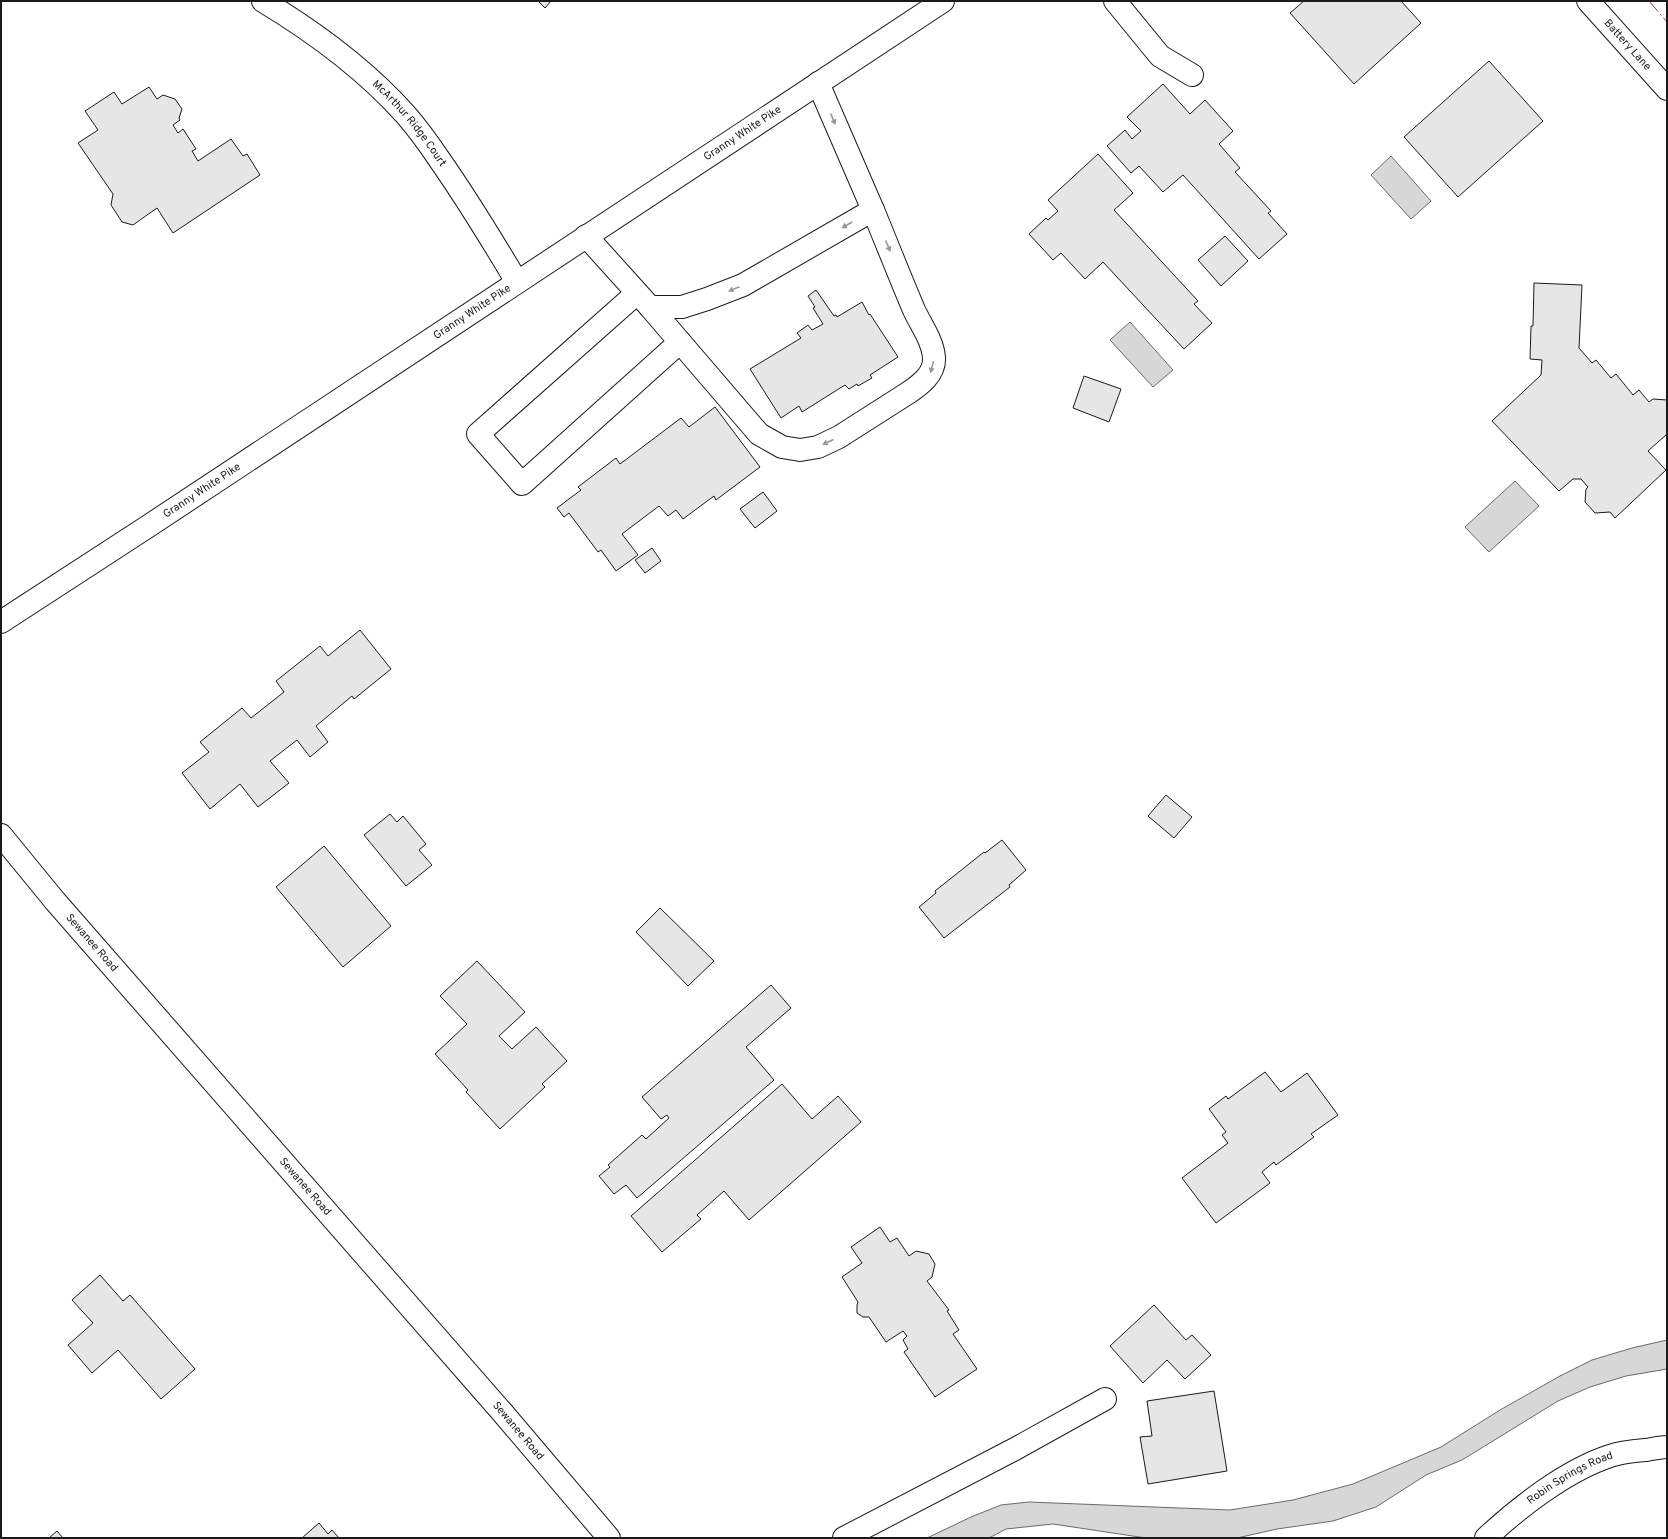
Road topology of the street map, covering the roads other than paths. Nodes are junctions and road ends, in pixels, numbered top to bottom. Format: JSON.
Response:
{"nodes":[{"id":1,"x":263,"y":1,"type":"edge"},
{"id":2,"x":943,"y":1,"type":"edge"},
{"id":3,"x":1115,"y":1,"type":"edge"},
{"id":4,"x":1588,"y":1,"type":"edge"},
{"id":5,"x":1192,"y":75,"type":"dead end"},
{"id":6,"x":818,"y":83,"type":"junction"},
{"id":7,"x":1667,"y":89,"type":"edge"},
{"id":8,"x":873,"y":210,"type":"junction"},
{"id":9,"x":586,"y":236,"type":"junction"},
{"id":10,"x":517,"y":282,"type":"junction"},
{"id":11,"x":644,"y":300,"type":"junction"},
{"id":12,"x":680,"y":342,"type":"junction"},
{"id":13,"x":1,"y":622,"type":"edge"},
{"id":14,"x":1,"y":835,"type":"edge"},
{"id":15,"x":1105,"y":1400,"type":"dead end"},
{"id":16,"x":1667,"y":1447,"type":"edge"},
{"id":17,"x":609,"y":1538,"type":"edge"},
{"id":18,"x":844,"y":1538,"type":"edge"},
{"id":19,"x":1486,"y":1538,"type":"edge"}],
"edges":[{"from":1,"to":10,"type":"street","name":"McArthur Ridge Court"},
{"from":2,"to":6,"type":"street","name":"Granny White Pike"},
{"from":3,"to":5,"type":"street"},
{"from":4,"to":7,"type":"street","name":"Battery Lane"},
{"from":6,"to":8,"type":"street","one_way":true},
{"from":6,"to":9,"type":"street","name":"Granny White Pike"},
{"from":8,"to":11,"type":"street","one_way":true},
{"from":8,"to":12,"type":"street","one_way":true},
{"from":9,"to":10,"type":"street","name":"Granny White Pike"},
{"from":9,"to":11,"type":"street"},
{"from":10,"to":13,"type":"street","name":"Granny White Pike"},
{"from":11,"to":12,"type":"street"},
{"from":11,"to":12,"type":"street"},
{"from":14,"to":17,"type":"street","name":"Sewanee Road"},
{"from":15,"to":18,"type":"street"},
{"from":16,"to":19,"type":"street","name":"Robin Springs Road"}]}
